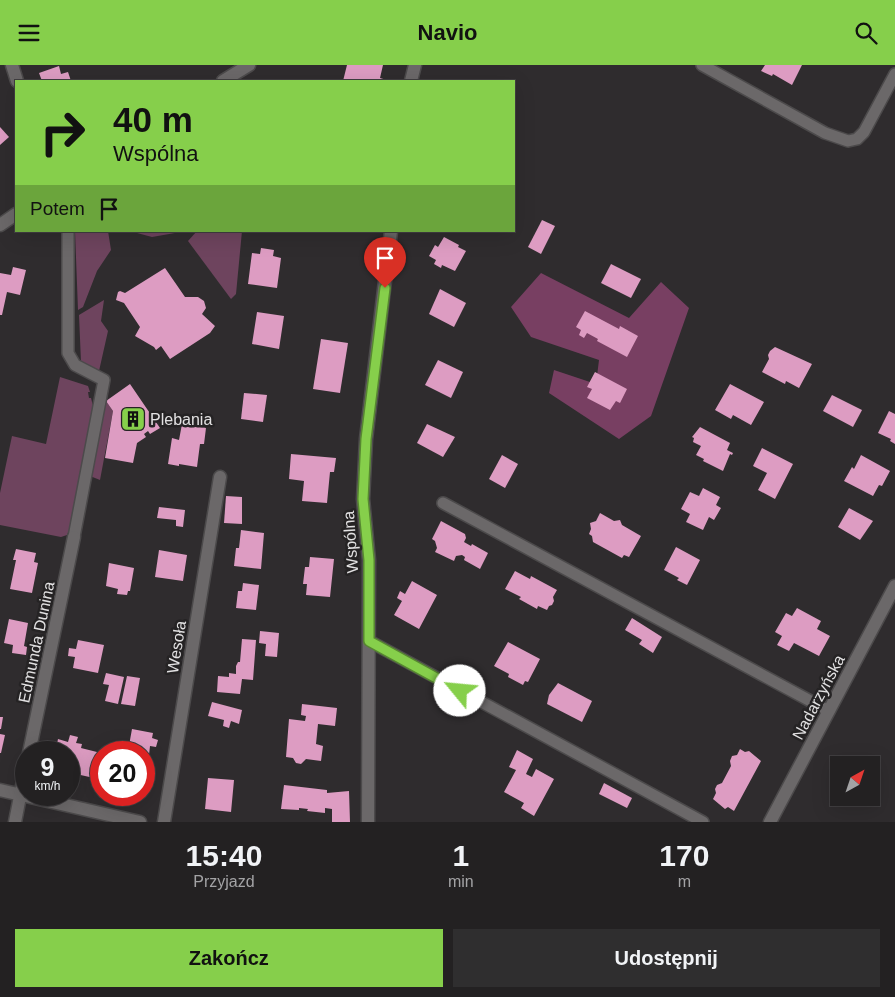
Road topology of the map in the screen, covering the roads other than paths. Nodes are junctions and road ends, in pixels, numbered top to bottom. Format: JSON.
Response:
{"nodes":[{"id":1,"x":12,"y":65,"type":"edge"},
{"id":2,"x":250,"y":65,"type":"edge"},
{"id":3,"x":415,"y":65,"type":"edge"},
{"id":4,"x":702,"y":65,"type":"edge"},
{"id":5,"x":895,"y":74,"type":"edge"},
{"id":6,"x":16,"y":80,"type":"edge"},
{"id":7,"x":225,"y":80,"type":"edge"},
{"id":8,"x":411,"y":80,"type":"edge"},
{"id":9,"x":15,"y":215,"type":"edge"},
{"id":10,"x":0,"y":225,"type":"edge"},
{"id":11,"x":68,"y":232,"type":"edge"},
{"id":12,"x":392,"y":232,"type":"edge"},
{"id":13,"x":220,"y":477,"type":"dead end"},
{"id":14,"x":443,"y":503,"type":"dead end"},
{"id":15,"x":74,"y":537,"type":"joint"},
{"id":16,"x":895,"y":586,"type":"edge"},
{"id":17,"x":369,"y":641,"type":"junction"},
{"id":18,"x":829,"y":711,"type":"junction"},
{"id":19,"x":32,"y":741,"type":"edge"},
{"id":20,"x":0,"y":790,"type":"edge"},
{"id":21,"x":15,"y":793,"type":"edge"},
{"id":22,"x":18,"y":806,"type":"edge"},
{"id":23,"x":71,"y":806,"type":"edge"},
{"id":24,"x":15,"y":822,"type":"edge"},
{"id":25,"x":140,"y":822,"type":"edge"},
{"id":26,"x":164,"y":822,"type":"edge"},
{"id":27,"x":368,"y":822,"type":"edge"},
{"id":28,"x":703,"y":822,"type":"edge"},
{"id":29,"x":770,"y":822,"type":"edge"}],
"edges":[{"from":1,"to":6,"type":"street"},
{"from":2,"to":7,"type":"street"},
{"from":3,"to":8,"type":"street"},
{"from":4,"to":5,"type":"lane"},
{"from":9,"to":10,"type":"street"},
{"from":11,"to":15,"type":"lane"},
{"from":12,"to":17,"type":"street","name":"Wspólna"},
{"from":13,"to":26,"type":"street","name":"Wesoła"},
{"from":14,"to":18,"type":"lane"},
{"from":15,"to":19,"type":"street","name":"Edmunda Dunina"},
{"from":16,"to":18,"type":"street","name":"Nadarzyńska"},
{"from":17,"to":27,"type":"street","name":"Wspólna"},
{"from":17,"to":28,"type":"lane"},
{"from":18,"to":29,"type":"street","name":"Nadarzyńska"},
{"from":20,"to":21,"type":"street"},
{"from":22,"to":24,"type":"street"},
{"from":23,"to":25,"type":"street"}]}
